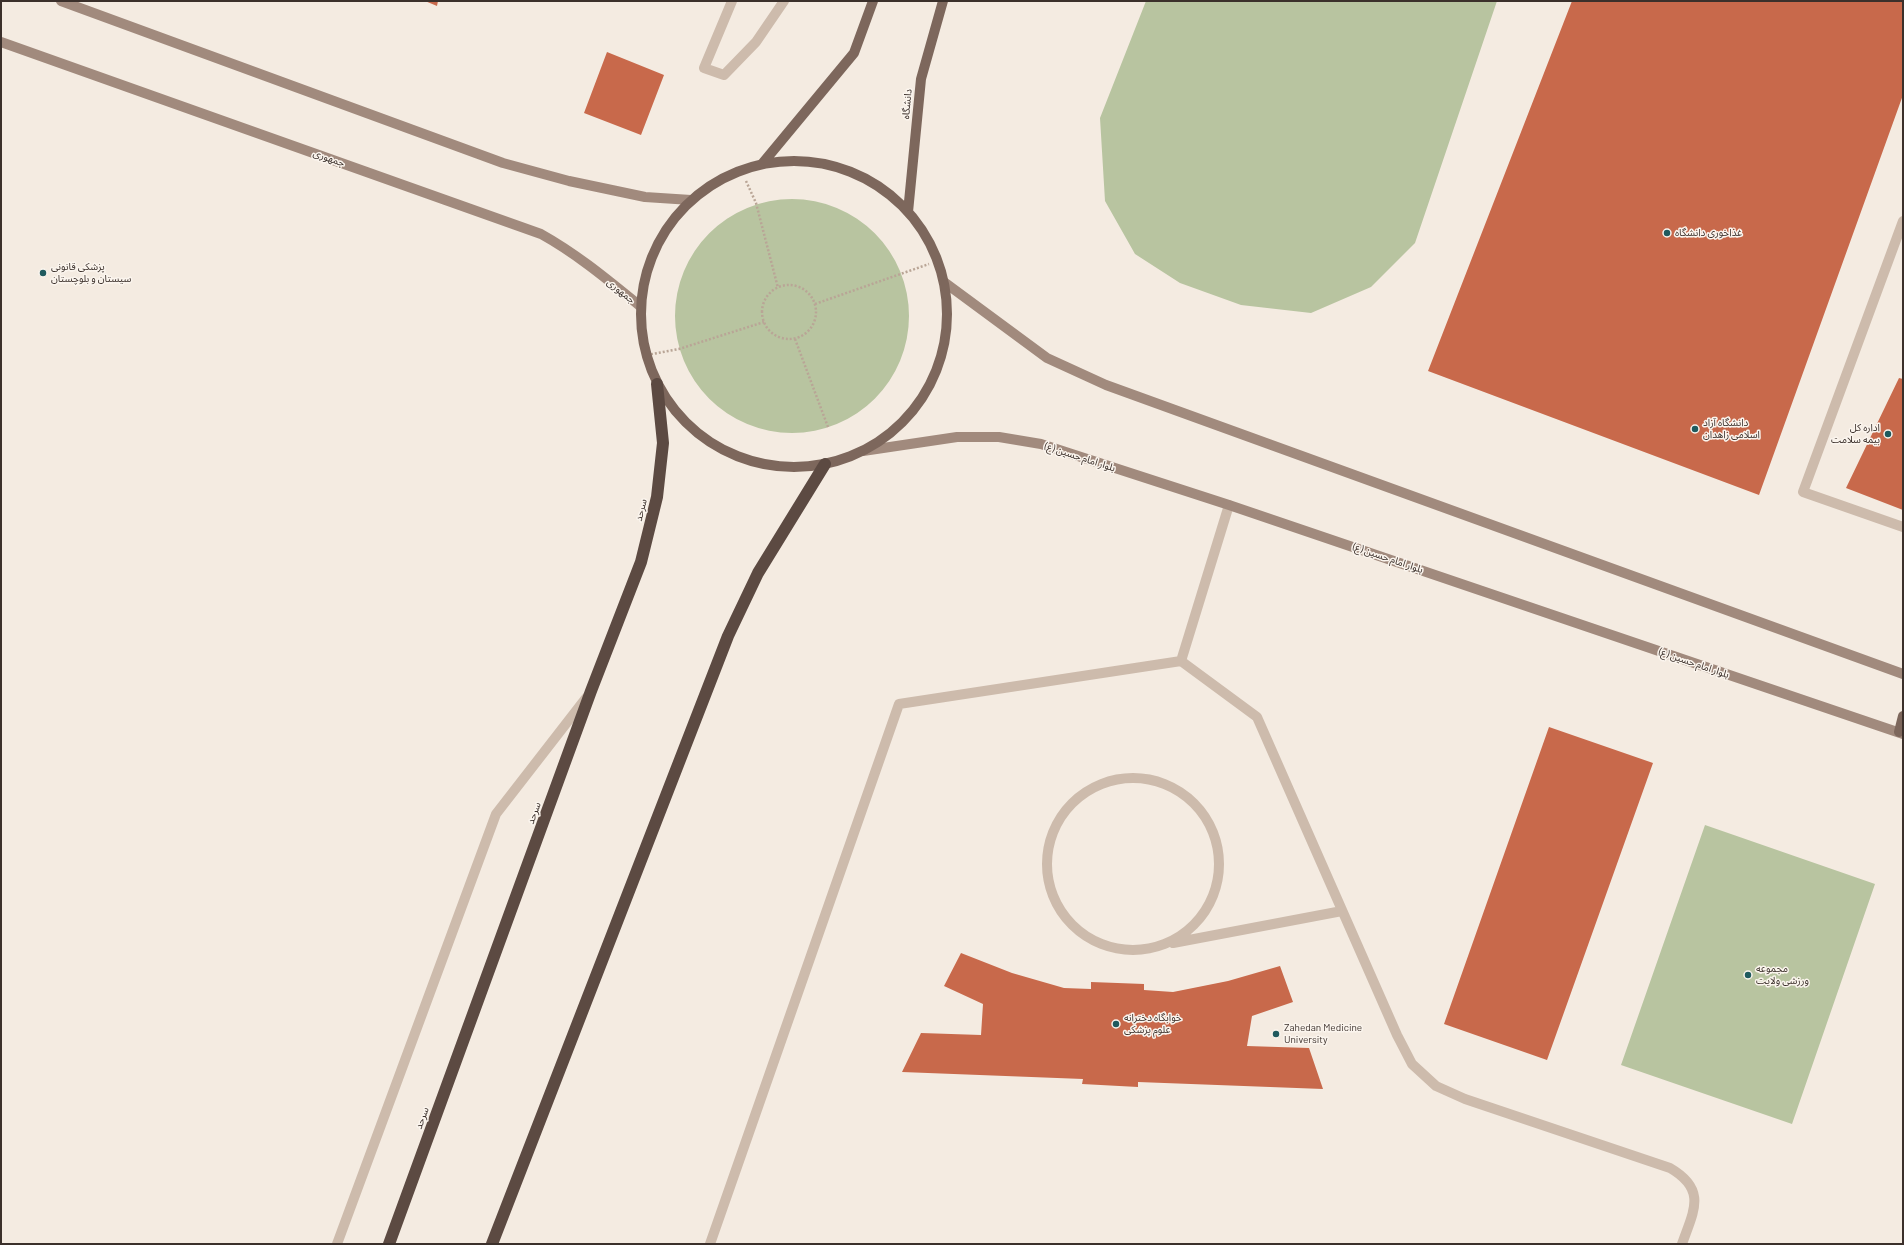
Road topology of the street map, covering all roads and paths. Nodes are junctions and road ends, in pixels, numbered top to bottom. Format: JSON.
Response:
{"nodes":[{"id":1,"x":61,"y":1,"type":"edge"},
{"id":2,"x":732,"y":1,"type":"edge"},
{"id":3,"x":784,"y":1,"type":"edge"},
{"id":4,"x":872,"y":1,"type":"edge"},
{"id":5,"x":944,"y":1,"type":"edge"},
{"id":6,"x":1,"y":42,"type":"edge"},
{"id":7,"x":762,"y":164,"type":"junction"},
{"id":8,"x":742,"y":171,"type":"junction"},
{"id":9,"x":691,"y":200,"type":"junction"},
{"id":10,"x":908,"y":212,"type":"junction"},
{"id":11,"x":1903,"y":221,"type":"edge"},
{"id":12,"x":937,"y":261,"type":"junction"},
{"id":13,"x":944,"y":282,"type":"junction"},
{"id":14,"x":778,"y":288,"type":"junction"},
{"id":15,"x":815,"y":304,"type":"junction"},
{"id":16,"x":640,"y":306,"type":"junction"},
{"id":17,"x":764,"y":322,"type":"junction"},
{"id":18,"x":795,"y":338,"type":"junction"},
{"id":19,"x":647,"y":355,"type":"junction"},
{"id":20,"x":657,"y":384,"type":"junction"},
{"id":21,"x":828,"y":427,"type":"dead end"},
{"id":22,"x":863,"y":451,"type":"junction"},
{"id":23,"x":825,"y":464,"type":"junction"},
{"id":24,"x":1230,"y":505,"type":"junction"},
{"id":25,"x":1903,"y":527,"type":"edge"},
{"id":26,"x":1181,"y":661,"type":"junction"},
{"id":27,"x":1903,"y":674,"type":"edge"},
{"id":28,"x":591,"y":691,"type":"junction"},
{"id":29,"x":1903,"y":716,"type":"edge"},
{"id":30,"x":1901,"y":733,"type":"edge"},
{"id":31,"x":1342,"y":911,"type":"junction"},
{"id":32,"x":1165,"y":944,"type":"junction"},
{"id":33,"x":337,"y":1244,"type":"edge"},
{"id":34,"x":389,"y":1244,"type":"edge"},
{"id":35,"x":492,"y":1244,"type":"edge"},
{"id":36,"x":710,"y":1244,"type":"edge"},
{"id":37,"x":1682,"y":1244,"type":"edge"}],
"edges":[{"from":1,"to":9,"type":"main road"},
{"from":2,"to":3,"type":"street"},
{"from":4,"to":7,"type":"main road"},
{"from":5,"to":10,"type":"main road","name":"دانشگاه"},
{"from":6,"to":16,"type":"main road","name":"جمهوری"},
{"from":7,"to":8,"type":"main road"},
{"from":7,"to":10,"type":"main road"},
{"from":8,"to":9,"type":"main road"},
{"from":8,"to":14,"type":"path"},
{"from":9,"to":16,"type":"main road"},
{"from":10,"to":12,"type":"main road"},
{"from":11,"to":25,"type":"street"},
{"from":12,"to":13,"type":"main road"},
{"from":12,"to":15,"type":"path"},
{"from":13,"to":22,"type":"main road"},
{"from":13,"to":27,"type":"main road"},
{"from":14,"to":15,"type":"path"},
{"from":14,"to":17,"type":"path"},
{"from":15,"to":18,"type":"path"},
{"from":16,"to":19,"type":"main road"},
{"from":17,"to":18,"type":"path"},
{"from":17,"to":19,"type":"path"},
{"from":18,"to":21,"type":"path"},
{"from":19,"to":20,"type":"main road"},
{"from":20,"to":23,"type":"main road"},
{"from":20,"to":28,"type":"highway","name":"سرحد"},
{"from":22,"to":23,"type":"main road"},
{"from":22,"to":24,"type":"main road","name":"بلوار امام حسین (ع)"},
{"from":23,"to":35,"type":"highway"},
{"from":24,"to":26,"type":"street"},
{"from":24,"to":30,"type":"main road","name":"بلوار امام حسین (ع)"},
{"from":26,"to":31,"type":"street"},
{"from":26,"to":36,"type":"street"},
{"from":28,"to":33,"type":"street"},
{"from":28,"to":34,"type":"highway","name":"سرحد"},
{"from":29,"to":30,"type":"main road"},
{"from":31,"to":32,"type":"street"},
{"from":31,"to":37,"type":"street"},
{"from":32,"to":32,"type":"street"}]}
